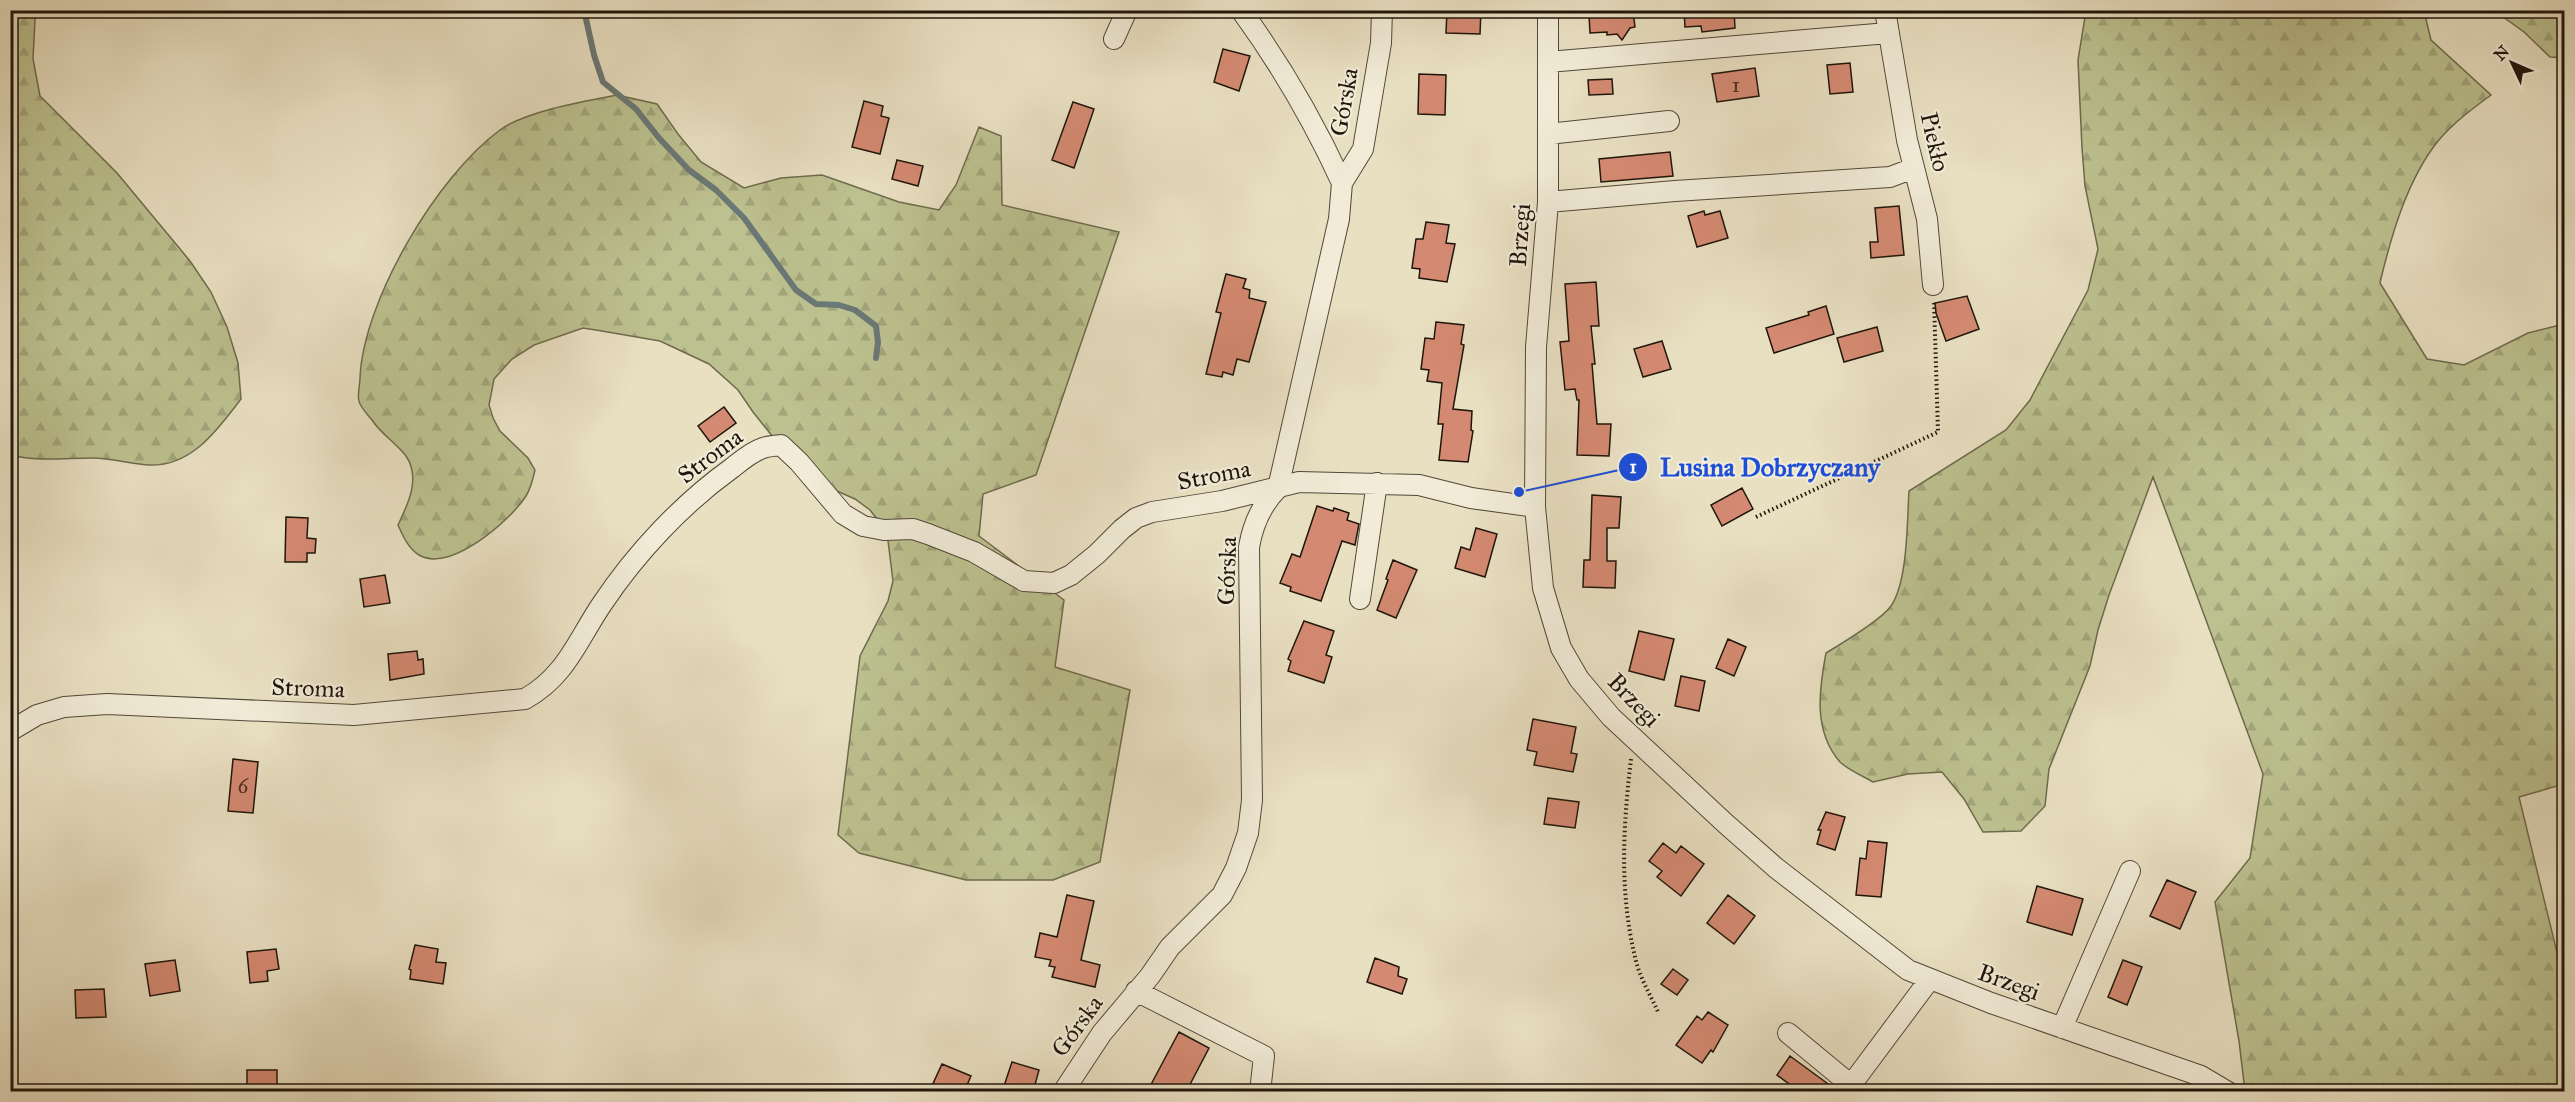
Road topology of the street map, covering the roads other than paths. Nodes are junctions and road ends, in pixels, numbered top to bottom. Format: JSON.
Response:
{"nodes":[{"id":1,"x":1126,"y":10,"type":"edge"},
{"id":2,"x":1241,"y":10,"type":"edge"},
{"id":3,"x":1382,"y":10,"type":"edge"},
{"id":4,"x":1548,"y":10,"type":"edge"},
{"id":5,"x":1886,"y":10,"type":"edge"},
{"id":6,"x":1888,"y":33,"type":"junction"},
{"id":7,"x":1114,"y":39,"type":"dead end"},
{"id":8,"x":1548,"y":62,"type":"junction"},
{"id":9,"x":1669,"y":121,"type":"dead end"},
{"id":10,"x":1548,"y":134,"type":"junction"},
{"id":11,"x":1914,"y":168,"type":"junction"},
{"id":12,"x":1342,"y":183,"type":"junction"},
{"id":13,"x":1548,"y":202,"type":"junction"},
{"id":14,"x":1933,"y":285,"type":"road end"},
{"id":15,"x":1377,"y":483,"type":"junction"},
{"id":16,"x":1278,"y":488,"type":"junction"},
{"id":17,"x":1535,"y":507,"type":"junction"},
{"id":18,"x":1360,"y":598,"type":"dead end"},
{"id":19,"x":10,"y":731,"type":"edge"},
{"id":20,"x":2130,"y":871,"type":"dead end"},
{"id":21,"x":1930,"y":979,"type":"junction"},
{"id":22,"x":1136,"y":991,"type":"junction"},
{"id":23,"x":2062,"y":1028,"type":"junction"},
{"id":24,"x":1788,"y":1033,"type":"dead end"},
{"id":25,"x":1063,"y":1092,"type":"edge"},
{"id":26,"x":1260,"y":1092,"type":"edge"},
{"id":27,"x":2228,"y":1092,"type":"edge"}],
"edges":[{"from":1,"to":7,"type":"street"},
{"from":2,"to":12,"type":"street"},
{"from":3,"to":12,"type":"street","name":"Górska"},
{"from":4,"to":8,"type":"street","name":"Brzegi"},
{"from":5,"to":6,"type":"street","name":"Piekło"},
{"from":6,"to":8,"type":"street"},
{"from":6,"to":11,"type":"street","name":"Piekło"},
{"from":8,"to":10,"type":"street","name":"Brzegi"},
{"from":9,"to":10,"type":"street"},
{"from":10,"to":13,"type":"street","name":"Brzegi"},
{"from":11,"to":13,"type":"street"},
{"from":11,"to":14,"type":"street","name":"Piekło"},
{"from":12,"to":16,"type":"street","name":"Górska"},
{"from":13,"to":17,"type":"street","name":"Brzegi"},
{"from":15,"to":16,"type":"street","name":"Stroma"},
{"from":15,"to":17,"type":"street","name":"Stroma"},
{"from":15,"to":18,"type":"street"},
{"from":16,"to":19,"type":"street","name":"Stroma"},
{"from":16,"to":22,"type":"street","name":"Górska"},
{"from":17,"to":21,"type":"street","name":"Brzegi"},
{"from":20,"to":23,"type":"street"},
{"from":21,"to":23,"type":"street","name":"Brzegi"},
{"from":21,"to":24,"type":"street"},
{"from":22,"to":25,"type":"street","name":"Górska"},
{"from":22,"to":26,"type":"street"},
{"from":23,"to":27,"type":"street","name":"Brzegi"}]}
